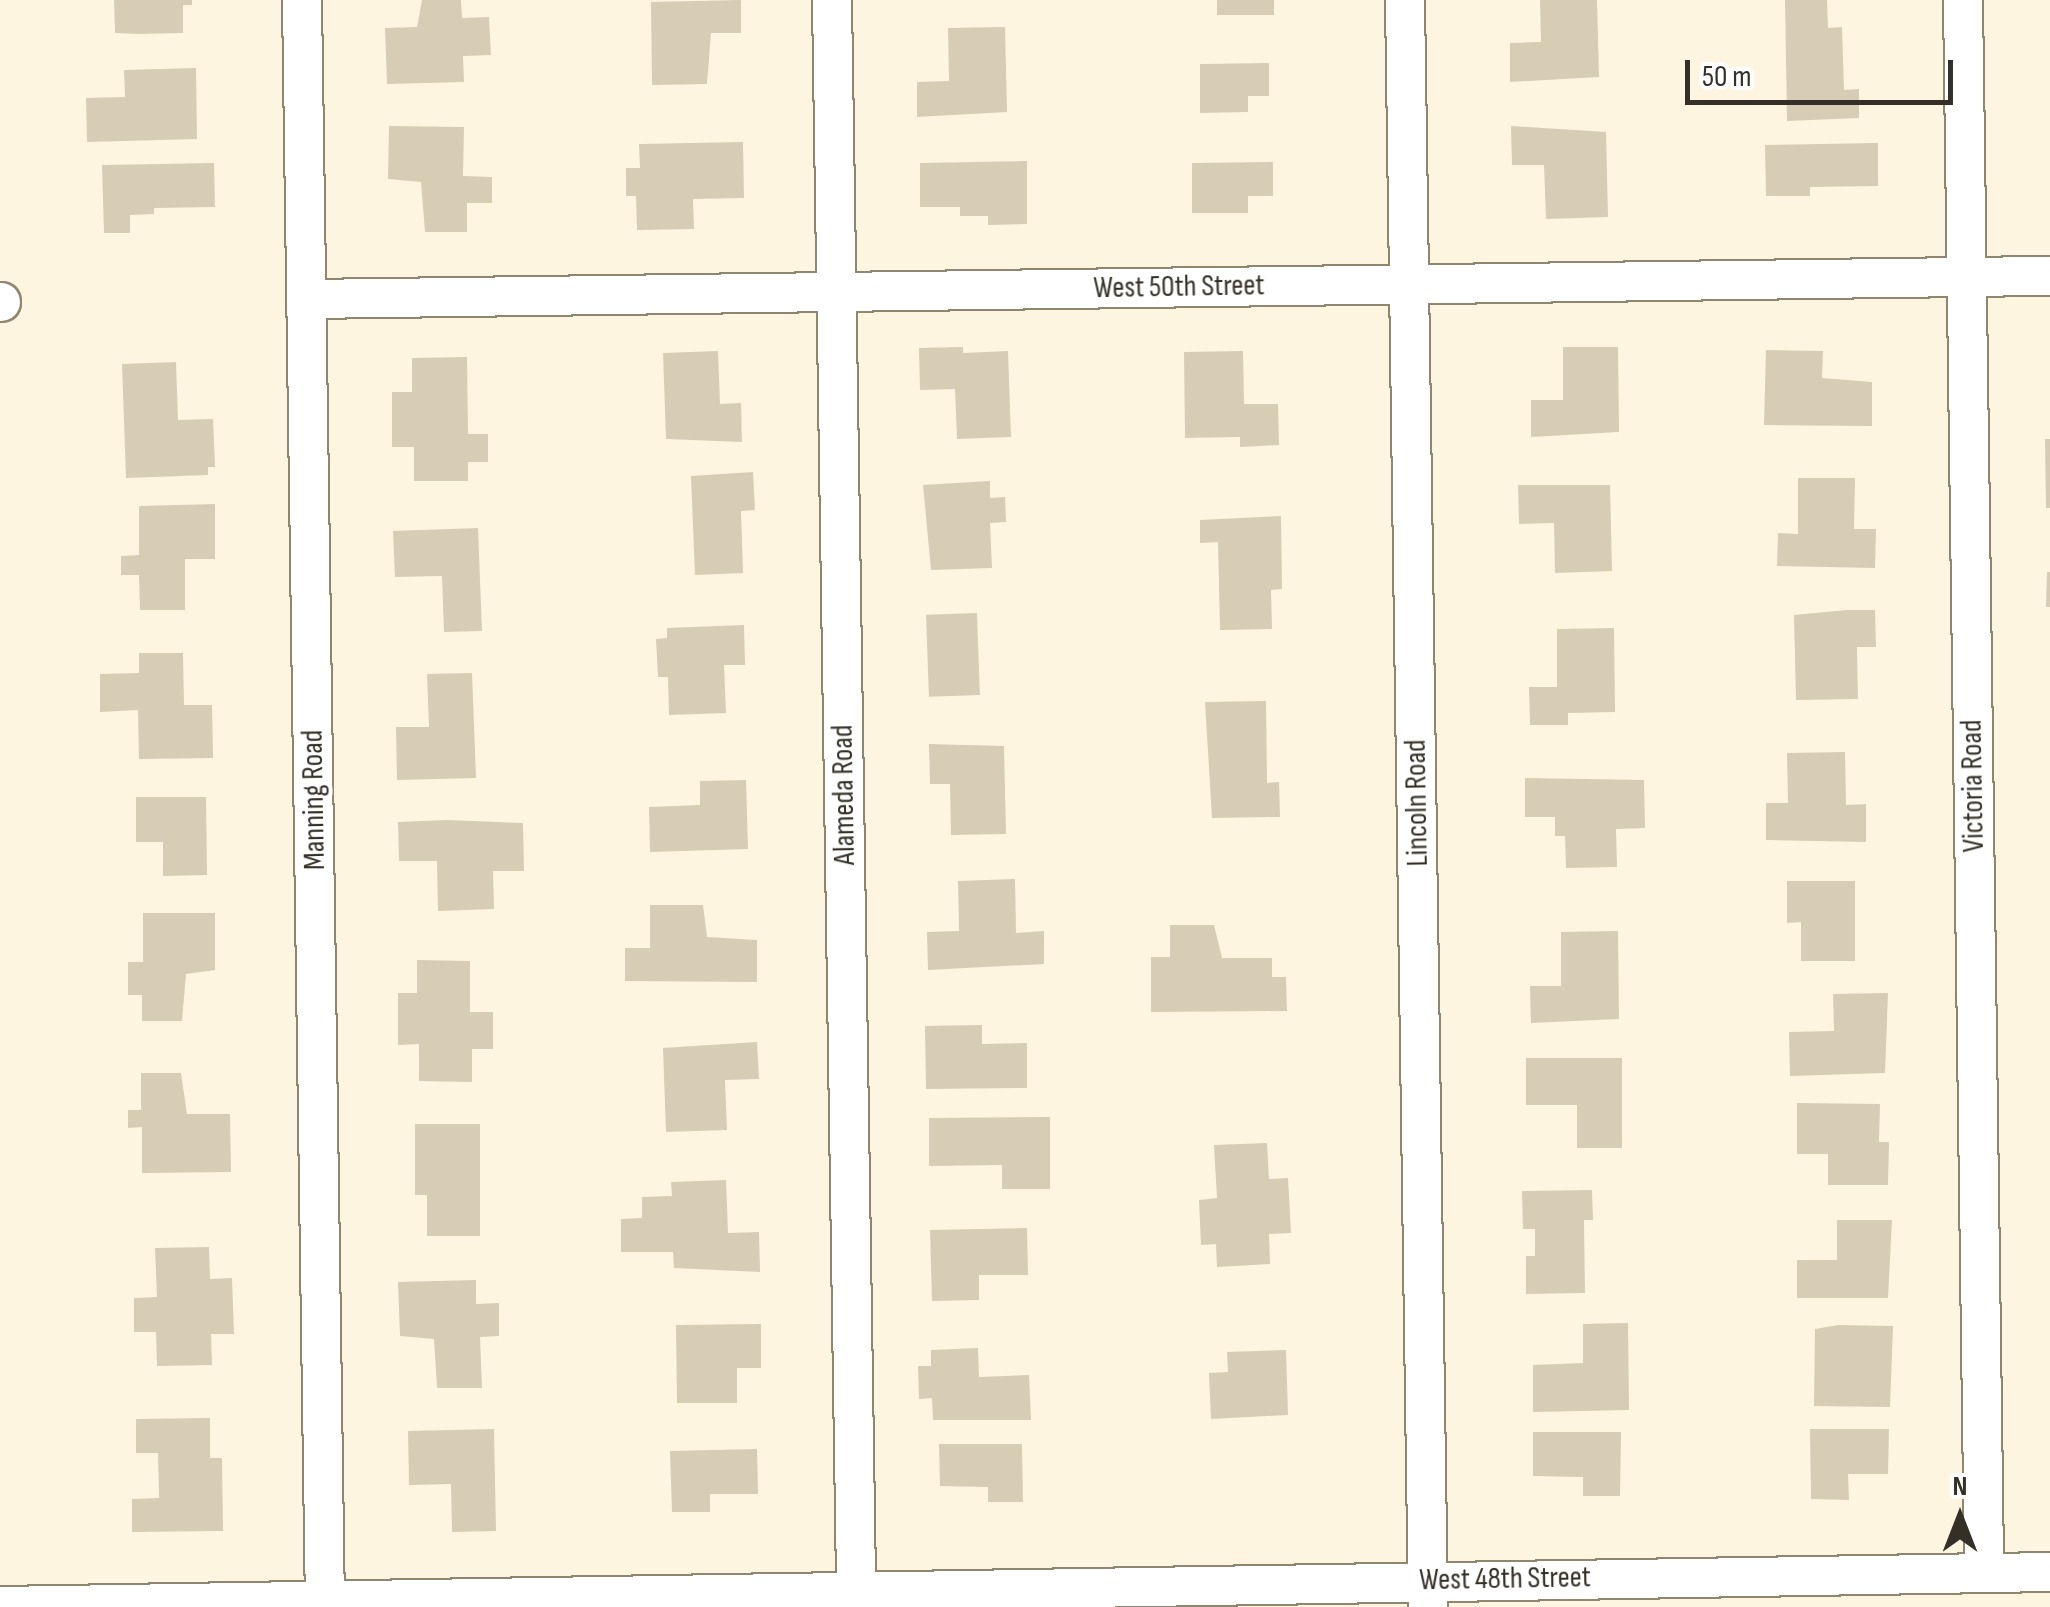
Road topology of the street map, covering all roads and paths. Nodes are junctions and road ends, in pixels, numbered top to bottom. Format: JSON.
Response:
{"nodes":[{"id":1,"x":302,"y":0,"type":"edge"},
{"id":2,"x":832,"y":0,"type":"edge"},
{"id":3,"x":1406,"y":0,"type":"edge"},
{"id":4,"x":1963,"y":0,"type":"edge"},
{"id":5,"x":2050,"y":276,"type":"edge"},
{"id":6,"x":1966,"y":277,"type":"junction"},
{"id":7,"x":1410,"y":284,"type":"junction"},
{"id":8,"x":836,"y":292,"type":"junction"},
{"id":9,"x":307,"y":299,"type":"junction"},
{"id":10,"x":1984,"y":1572,"type":"junction"},
{"id":11,"x":2050,"y":1572,"type":"edge"},
{"id":12,"x":856,"y":1589,"type":"junction"},
{"id":13,"x":1428,"y":1594,"type":"edge"},
{"id":14,"x":324,"y":1600,"type":"junction"},
{"id":15,"x":0,"y":1606,"type":"edge"}],
"edges":[{"from":1,"to":9,"type":"street","name":"Manning Road"},
{"from":2,"to":8,"type":"street","name":"Alameda Road"},
{"from":3,"to":7,"type":"street","name":"Lincoln Road"},
{"from":4,"to":6,"type":"street","name":"Victoria Road"},
{"from":5,"to":6,"type":"street","name":"West 50th Street"},
{"from":6,"to":7,"type":"street","name":"West 50th Street"},
{"from":6,"to":10,"type":"street","name":"Victoria Road"},
{"from":7,"to":8,"type":"street","name":"West 50th Street"},
{"from":7,"to":13,"type":"street","name":"Lincoln Road"},
{"from":8,"to":9,"type":"street","name":"West 50th Street"},
{"from":8,"to":12,"type":"street","name":"Alameda Road"},
{"from":9,"to":14,"type":"street","name":"Manning Road"},
{"from":10,"to":11,"type":"street","name":"West 48th Street"},
{"from":10,"to":13,"type":"street","name":"West 48th Street"},
{"from":12,"to":13,"type":"street","name":"West 48th Street"},
{"from":12,"to":14,"type":"street","name":"West 48th Street"},
{"from":14,"to":15,"type":"street","name":"West 48th Street"}]}
